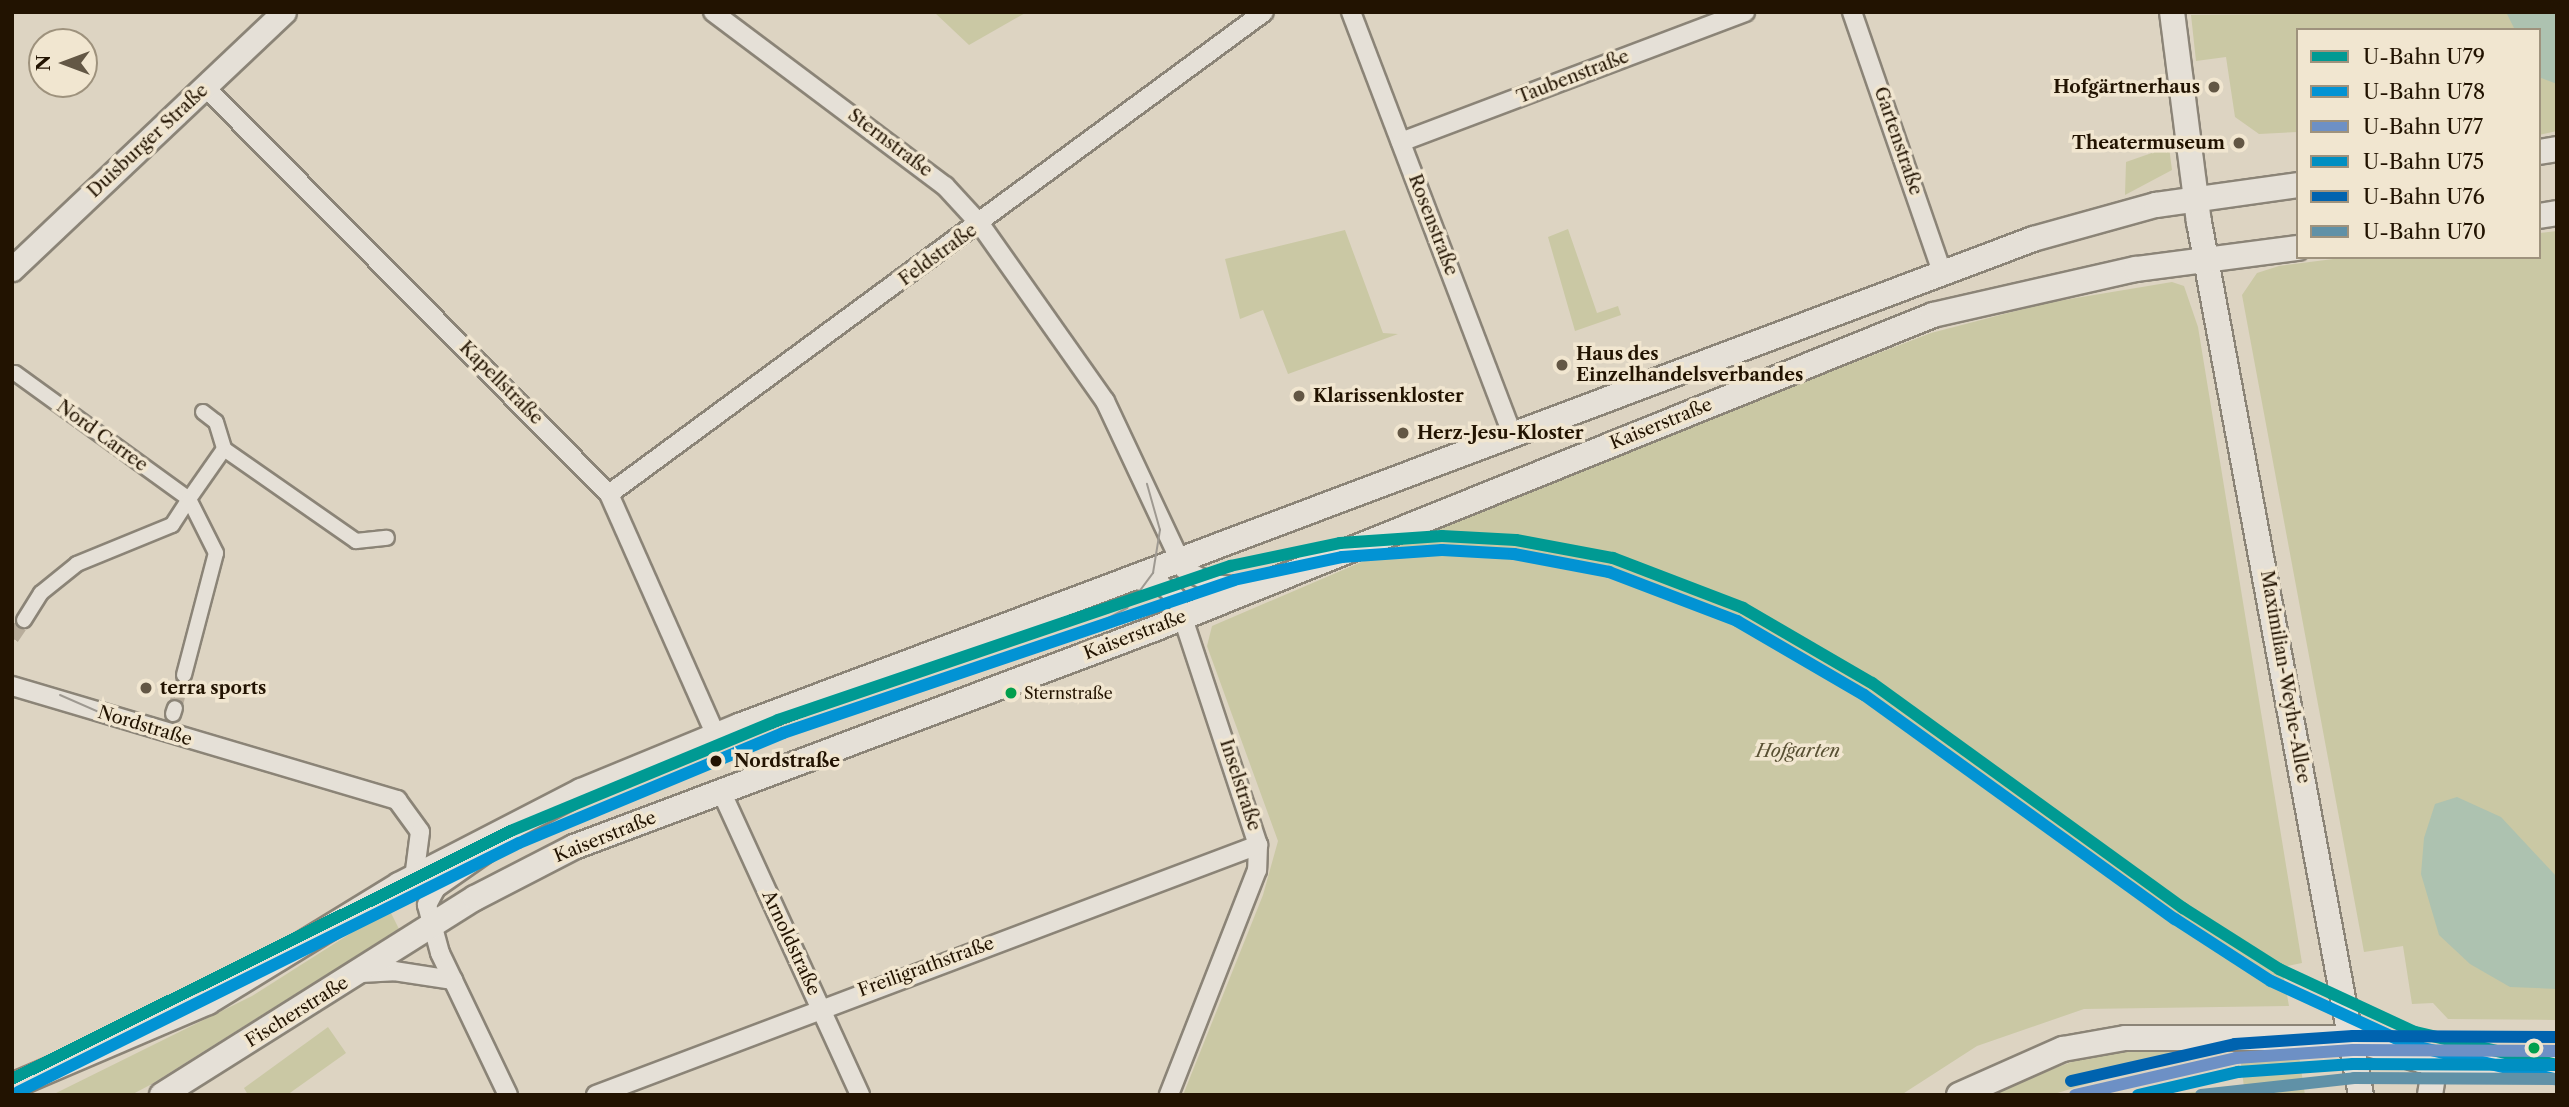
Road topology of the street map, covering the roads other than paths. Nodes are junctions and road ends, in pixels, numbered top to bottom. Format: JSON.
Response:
{"nodes":[{"id":1,"x":284,"y":12,"type":"edge"},
{"id":2,"x":713,"y":12,"type":"edge"},
{"id":3,"x":1264,"y":12,"type":"edge"},
{"id":4,"x":1351,"y":12,"type":"edge"},
{"id":5,"x":1745,"y":12,"type":"edge"},
{"id":6,"x":1852,"y":12,"type":"edge"},
{"id":7,"x":2172,"y":12,"type":"edge"},
{"id":8,"x":205,"y":87,"type":"junction"},
{"id":9,"x":1401,"y":142,"type":"junction"},
{"id":10,"x":2296,"y":185,"type":"edge"},
{"id":11,"x":2196,"y":199,"type":"junction"},
{"id":12,"x":980,"y":223,"type":"junction"},
{"id":13,"x":2296,"y":247,"type":"edge"},
{"id":14,"x":2207,"y":261,"type":"junction"},
{"id":15,"x":12,"y":269,"type":"edge"},
{"id":16,"x":1942,"y":272,"type":"junction"},
{"id":17,"x":15,"y":373,"type":"dead end"},
{"id":18,"x":203,"y":412,"type":"dead end"},
{"id":19,"x":1513,"y":437,"type":"junction"},
{"id":20,"x":225,"y":449,"type":"junction"},
{"id":21,"x":609,"y":494,"type":"junction"},
{"id":22,"x":189,"y":499,"type":"junction"},
{"id":23,"x":387,"y":538,"type":"dead end"},
{"id":24,"x":1180,"y":562,"type":"junction"},
{"id":25,"x":1135,"y":580,"type":"junction"},
{"id":26,"x":1254,"y":588,"type":"junction"},
{"id":27,"x":1185,"y":616,"type":"junction"},
{"id":28,"x":24,"y":620,"type":"tunnel mouth"},
{"id":29,"x":184,"y":675,"type":"tunnel mouth"},
{"id":30,"x":12,"y":686,"type":"edge"},
{"id":31,"x":716,"y":736,"type":"junction"},
{"id":32,"x":721,"y":791,"type":"junction"},
{"id":33,"x":537,"y":816,"type":"junction"},
{"id":34,"x":1258,"y":845,"type":"junction"},
{"id":35,"x":414,"y":878,"type":"junction"},
{"id":36,"x":430,"y":927,"type":"junction"},
{"id":37,"x":361,"y":973,"type":"junction"},
{"id":38,"x":453,"y":980,"type":"junction"},
{"id":39,"x":820,"y":1006,"type":"junction"},
{"id":40,"x":2349,"y":1038,"type":"junction"},
{"id":41,"x":2453,"y":1062,"type":"junction"},
{"id":42,"x":2557,"y":1065,"type":"edge"},
{"id":43,"x":12,"y":1086,"type":"edge"},
{"id":44,"x":162,"y":1095,"type":"edge"},
{"id":45,"x":508,"y":1095,"type":"edge"},
{"id":46,"x":596,"y":1095,"type":"edge"},
{"id":47,"x":860,"y":1095,"type":"edge"},
{"id":48,"x":1169,"y":1095,"type":"edge"},
{"id":49,"x":1959,"y":1095,"type":"edge"},
{"id":50,"x":2361,"y":1095,"type":"edge"},
{"id":51,"x":2430,"y":1095,"type":"edge"}],
"edges":[{"from":1,"to":8,"type":"street","name":"Duisburger Straße"},
{"from":2,"to":12,"type":"street","name":"Sternstraße"},
{"from":3,"to":12,"type":"street","name":"Feldstraße"},
{"from":4,"to":9,"type":"street","name":"Rosenstraße"},
{"from":5,"to":9,"type":"street","name":"Taubenstraße"},
{"from":6,"to":16,"type":"street","name":"Gartenstraße"},
{"from":7,"to":11,"type":"main road","name":"Maximilian-Weyhe-Allee"},
{"from":8,"to":15,"type":"street","name":"Duisburger Straße"},
{"from":8,"to":21,"type":"street","name":"Kapellstraße"},
{"from":9,"to":19,"type":"street","name":"Rosenstraße"},
{"from":10,"to":11,"type":"main road"},
{"from":11,"to":14,"type":"main road","name":"Maximilian-Weyhe-Allee"},
{"from":11,"to":16,"type":"main road"},
{"from":12,"to":21,"type":"street","name":"Feldstraße"},
{"from":12,"to":24,"type":"street","name":"Sternstraße"},
{"from":13,"to":14,"type":"main road","name":"Kaiserstraße"},
{"from":14,"to":26,"type":"main road","name":"Kaiserstraße"},
{"from":14,"to":40,"type":"main road","name":"Maximilian-Weyhe-Allee"},
{"from":16,"to":19,"type":"main road"},
{"from":17,"to":22,"type":"street","name":"Nord Carree"},
{"from":18,"to":20,"type":"street"},
{"from":19,"to":24,"type":"main road"},
{"from":20,"to":22,"type":"street"},
{"from":20,"to":23,"type":"street"},
{"from":21,"to":31,"type":"street","name":"Kapellstraße"},
{"from":22,"to":28,"type":"street"},
{"from":22,"to":29,"type":"street","name":"Nord Carree"},
{"from":24,"to":25,"type":"main road"},
{"from":24,"to":26,"type":"street"},
{"from":25,"to":27,"type":"street","name":"Inselstraße"},
{"from":25,"to":31,"type":"main road"},
{"from":26,"to":27,"type":"main road","name":"Kaiserstraße"},
{"from":27,"to":32,"type":"main road","name":"Kaiserstraße"},
{"from":27,"to":34,"type":"street","name":"Inselstraße"},
{"from":30,"to":35,"type":"street","name":"Nordstraße"},
{"from":31,"to":33,"type":"main road"},
{"from":32,"to":36,"type":"main road","name":"Kaiserstraße"},
{"from":32,"to":39,"type":"street","name":"Arnoldstraße"},
{"from":33,"to":35,"type":"main road"},
{"from":33,"to":36,"type":"street"},
{"from":34,"to":39,"type":"street","name":"Freiligrathstraße"},
{"from":34,"to":48,"type":"street","name":"Inselstraße"},
{"from":35,"to":43,"type":"main road"},
{"from":36,"to":37,"type":"main road","name":"Fischerstraße"},
{"from":36,"to":38,"type":"street"},
{"from":37,"to":38,"type":"street"},
{"from":37,"to":44,"type":"main road","name":"Fischerstraße"},
{"from":38,"to":45,"type":"street"},
{"from":39,"to":46,"type":"street","name":"Freiligrathstraße"},
{"from":39,"to":47,"type":"street","name":"Arnoldstraße"},
{"from":40,"to":41,"type":"main road"},
{"from":40,"to":49,"type":"main road"},
{"from":40,"to":50,"type":"main road","name":"Maximilian-Weyhe-Allee"},
{"from":41,"to":42,"type":"main road"},
{"from":41,"to":51,"type":"main road"}]}
